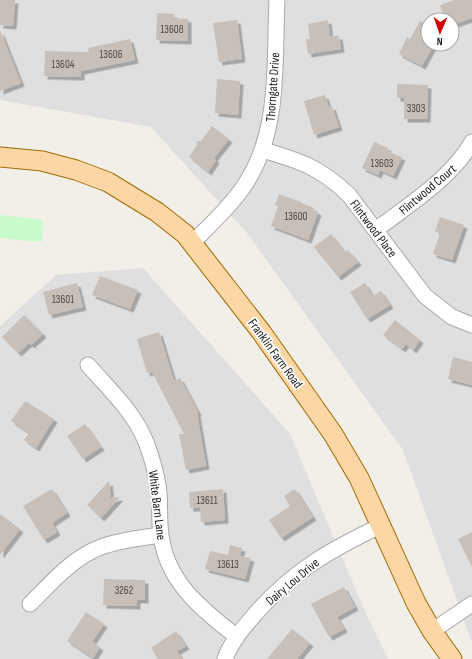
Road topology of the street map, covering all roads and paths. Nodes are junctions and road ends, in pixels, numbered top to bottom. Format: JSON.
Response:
{"nodes":[{"id":1,"x":277,"y":0,"type":"edge"},
{"id":2,"x":472,"y":142,"type":"edge"},
{"id":3,"x":263,"y":150,"type":"junction"},
{"id":4,"x":0,"y":157,"type":"edge"},
{"id":5,"x":376,"y":230,"type":"junction"},
{"id":6,"x":192,"y":244,"type":"junction"},
{"id":7,"x":472,"y":325,"type":"edge"},
{"id":8,"x":88,"y":365,"type":"dead end"},
{"id":9,"x":380,"y":526,"type":"junction"},
{"id":10,"x":161,"y":536,"type":"junction"},
{"id":11,"x":30,"y":604,"type":"dead end"},
{"id":12,"x":472,"y":604,"type":"edge"},
{"id":13,"x":432,"y":630,"type":"junction"},
{"id":14,"x":237,"y":637,"type":"junction"},
{"id":15,"x":225,"y":659,"type":"edge"},
{"id":16,"x":452,"y":659,"type":"edge"}],
"edges":[{"from":1,"to":3,"type":"street","name":"Thorngate Drive"},
{"from":2,"to":5,"type":"street","name":"Flintwood Court"},
{"from":3,"to":5,"type":"street","name":"Flintwood Place"},
{"from":3,"to":6,"type":"street","name":"Thorngate Drive"},
{"from":4,"to":6,"type":"main road","name":"Franklin Farm Road"},
{"from":5,"to":7,"type":"street","name":"Flintwood Place"},
{"from":6,"to":9,"type":"main road","name":"Franklin Farm Road"},
{"from":8,"to":10,"type":"street","name":"White Barn Lane"},
{"from":9,"to":13,"type":"main road","name":"Franklin Farm Road"},
{"from":9,"to":14,"type":"street","name":"Dairy Lou Drive"},
{"from":10,"to":11,"type":"street"},
{"from":10,"to":14,"type":"street","name":"White Barn Lane"},
{"from":12,"to":13,"type":"street"},
{"from":13,"to":16,"type":"main road","name":"Franklin Farm Road"},
{"from":14,"to":15,"type":"street","name":"Dairy Lou Drive"}]}
